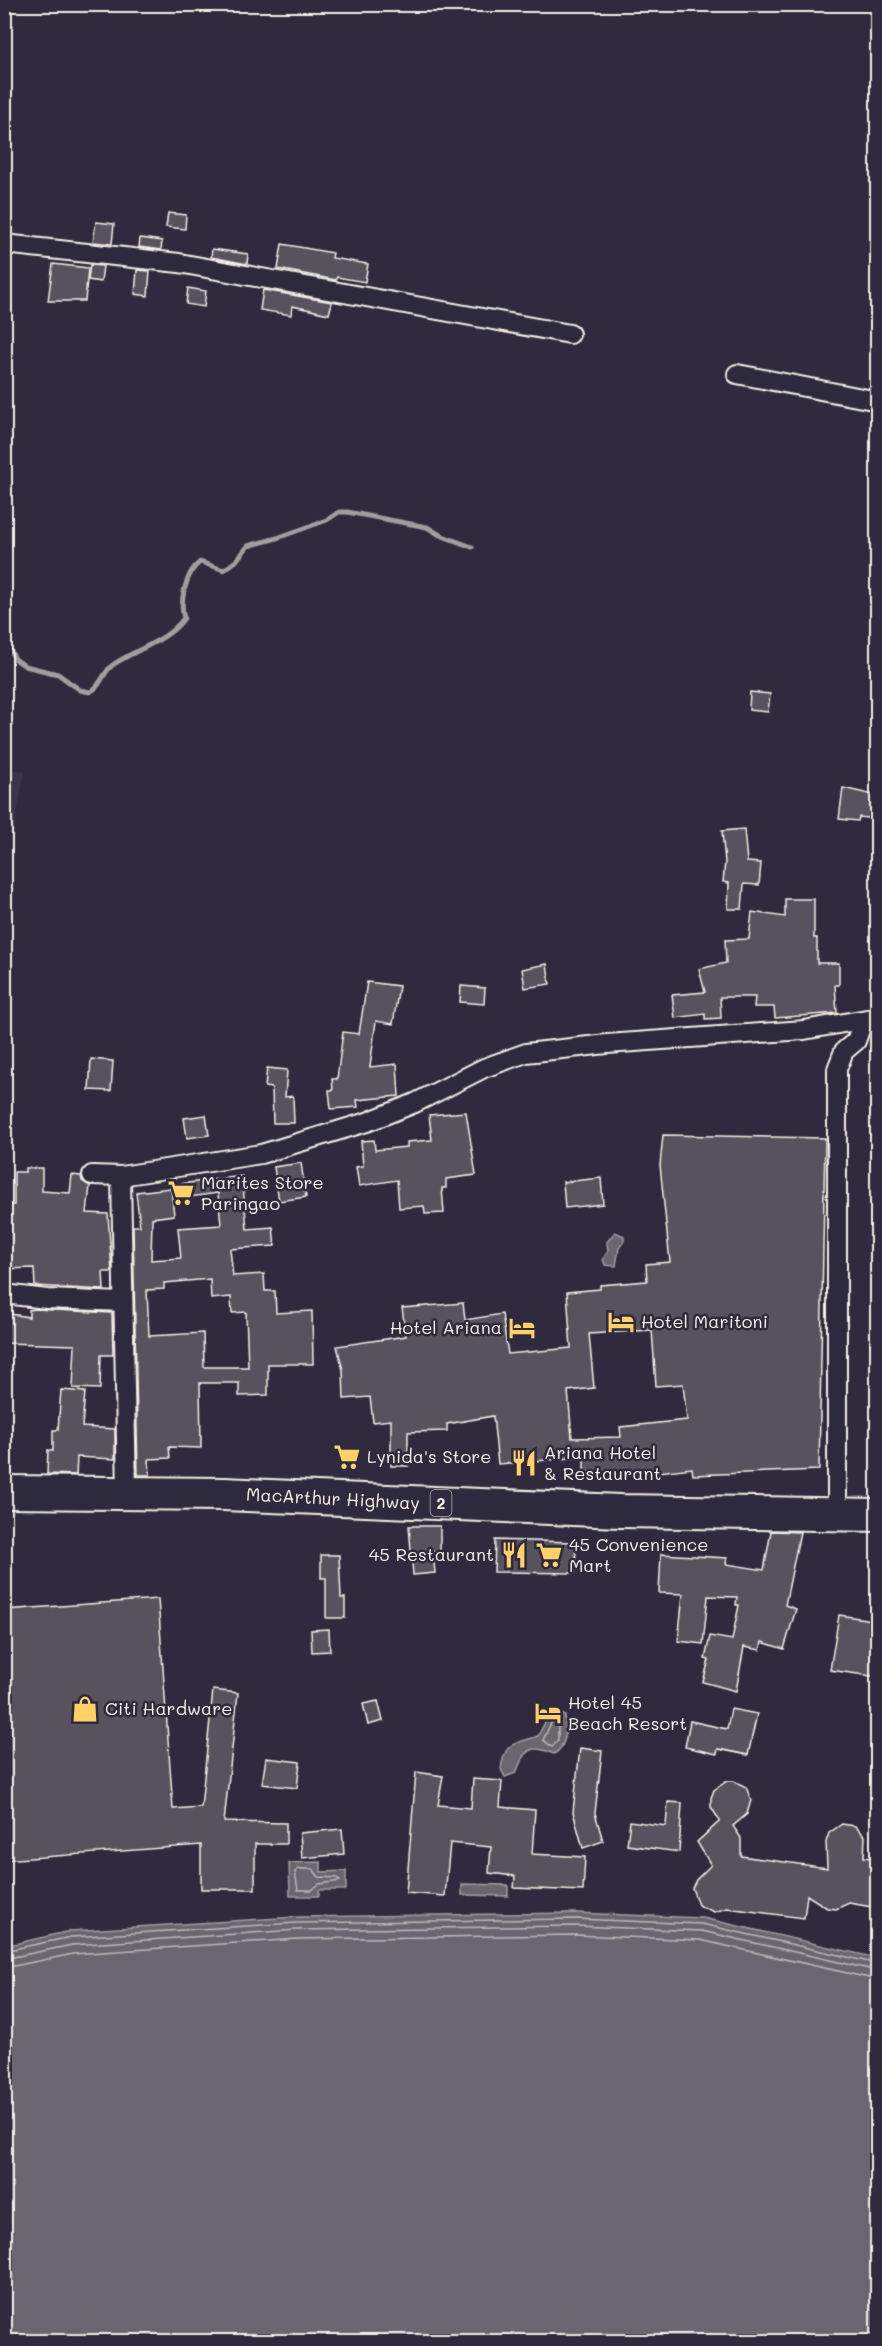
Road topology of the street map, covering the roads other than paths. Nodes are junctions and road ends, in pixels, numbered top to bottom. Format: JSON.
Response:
{"nodes":[{"id":1,"x":4,"y":244,"type":"edge"},
{"id":2,"x":570,"y":334,"type":"dead end"},
{"id":3,"x":737,"y":374,"type":"dead end"},
{"id":4,"x":878,"y":401,"type":"edge"},
{"id":5,"x":870,"y":1019,"type":"edge"},
{"id":6,"x":92,"y":1176,"type":"dead end"},
{"id":7,"x":122,"y":1176,"type":"junction"},
{"id":8,"x":4,"y":1294,"type":"edge"},
{"id":9,"x":123,"y":1302,"type":"junction"},
{"id":10,"x":4,"y":1492,"type":"edge"},
{"id":11,"x":127,"y":1493,"type":"junction"},
{"id":12,"x":837,"y":1515,"type":"junction"},
{"id":13,"x":878,"y":1515,"type":"edge"}],
"edges":[{"from":1,"to":2,"type":"street"},
{"from":3,"to":4,"type":"street"},
{"from":5,"to":7,"type":"street"},
{"from":5,"to":12,"type":"street"},
{"from":6,"to":7,"type":"street"},
{"from":7,"to":9,"type":"street"},
{"from":8,"to":9,"type":"street"},
{"from":9,"to":11,"type":"street"},
{"from":10,"to":11,"type":"highway","name":"MacArthur Highway","number":"2"},
{"from":11,"to":12,"type":"highway","name":"MacArthur Highway","number":"2"},
{"from":12,"to":13,"type":"highway","name":"MacArthur Highway","number":"2"}]}
